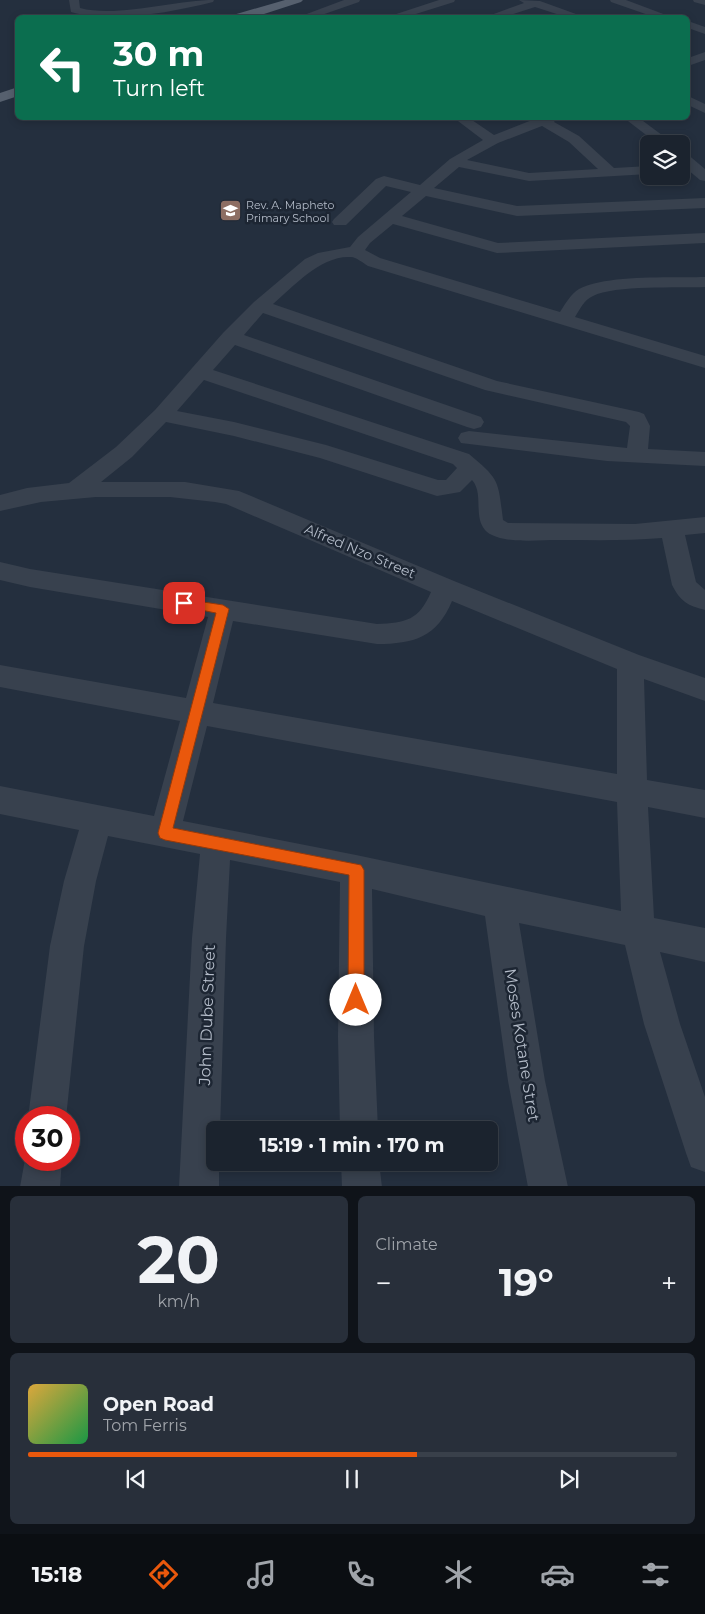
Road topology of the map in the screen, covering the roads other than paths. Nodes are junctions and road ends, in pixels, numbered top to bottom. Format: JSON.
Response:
{"nodes":[{"id":1,"x":74,"y":0,"type":"edge"},
{"id":2,"x":210,"y":0,"type":"edge"},
{"id":3,"x":297,"y":0,"type":"edge"},
{"id":4,"x":355,"y":0,"type":"edge"},
{"id":5,"x":450,"y":0,"type":"edge"},
{"id":6,"x":524,"y":0,"type":"edge"},
{"id":7,"x":615,"y":0,"type":"edge"},
{"id":8,"x":698,"y":0,"type":"edge"},
{"id":9,"x":705,"y":2,"type":"edge"},
{"id":10,"x":536,"y":3,"type":"junction"},
{"id":11,"x":578,"y":5,"type":"dead end"},
{"id":12,"x":562,"y":10,"type":"junction"},
{"id":13,"x":247,"y":15,"type":"edge"},
{"id":14,"x":310,"y":15,"type":"edge"},
{"id":15,"x":399,"y":15,"type":"edge"},
{"id":16,"x":498,"y":15,"type":"edge"},
{"id":17,"x":574,"y":15,"type":"edge"},
{"id":18,"x":661,"y":15,"type":"edge"},
{"id":19,"x":705,"y":16,"type":"edge"},
{"id":20,"x":690,"y":20,"type":"edge"},
{"id":21,"x":690,"y":25,"type":"edge"},
{"id":22,"x":705,"y":31,"type":"edge"},
{"id":23,"x":705,"y":56,"type":"edge"},
{"id":24,"x":690,"y":62,"type":"edge"},
{"id":25,"x":690,"y":62,"type":"edge"},
{"id":26,"x":705,"y":68,"type":"edge"},
{"id":27,"x":15,"y":92,"type":"edge"},
{"id":28,"x":0,"y":98,"type":"edge"},
{"id":29,"x":690,"y":101,"type":"edge"},
{"id":30,"x":705,"y":109,"type":"edge"},
{"id":31,"x":464,"y":120,"type":"edge"},
{"id":32,"x":542,"y":120,"type":"edge"},
{"id":33,"x":546,"y":120,"type":"edge"},
{"id":34,"x":634,"y":120,"type":"edge"},
{"id":35,"x":655,"y":135,"type":"edge"},
{"id":36,"x":493,"y":140,"type":"junction"},
{"id":37,"x":455,"y":162,"type":"junction"},
{"id":38,"x":640,"y":171,"type":"edge"},
{"id":39,"x":611,"y":173,"type":"junction"},
{"id":40,"x":422,"y":190,"type":"junction"},
{"id":41,"x":705,"y":204,"type":"edge"},
{"id":42,"x":390,"y":218,"type":"junction"},
{"id":43,"x":340,"y":222,"type":"dead end"},
{"id":44,"x":705,"y":238,"type":"edge"},
{"id":45,"x":356,"y":251,"type":"junction"},
{"id":46,"x":705,"y":282,"type":"edge"},
{"id":47,"x":260,"y":306,"type":"junction"},
{"id":48,"x":564,"y":320,"type":"junction"},
{"id":49,"x":230,"y":337,"type":"junction"},
{"id":50,"x":705,"y":362,"type":"edge"},
{"id":51,"x":200,"y":372,"type":"junction"},
{"id":52,"x":480,"y":411,"type":"junction"},
{"id":53,"x":162,"y":415,"type":"junction"},
{"id":54,"x":637,"y":456,"type":"junction"},
{"id":55,"x":705,"y":459,"type":"edge"},
{"id":56,"x":466,"y":463,"type":"junction"},
{"id":57,"x":75,"y":490,"type":"junction"},
{"id":58,"x":0,"y":503,"type":"edge"},
{"id":59,"x":705,"y":525,"type":"edge"},
{"id":60,"x":672,"y":529,"type":"junction"},
{"id":61,"x":0,"y":572,"type":"edge"},
{"id":62,"x":445,"y":588,"type":"junction"},
{"id":63,"x":705,"y":600,"type":"edge"},
{"id":64,"x":223,"y":609,"type":"junction"},
{"id":65,"x":630,"y":663,"type":"junction"},
{"id":66,"x":0,"y":676,"type":"edge"},
{"id":67,"x":705,"y":690,"type":"edge"},
{"id":68,"x":196,"y":712,"type":"junction"},
{"id":69,"x":632,"y":791,"type":"junction"},
{"id":70,"x":0,"y":800,"type":"edge"},
{"id":71,"x":705,"y":804,"type":"edge"},
{"id":72,"x":97,"y":820,"type":"junction"},
{"id":73,"x":165,"y":833,"type":"junction"},
{"id":74,"x":216,"y":843,"type":"junction"},
{"id":75,"x":356,"y":870,"type":"junction"},
{"id":76,"x":500,"y":903,"type":"junction"},
{"id":77,"x":638,"y":931,"type":"junction"},
{"id":78,"x":705,"y":945,"type":"edge"},
{"id":79,"x":48,"y":1106,"type":"edge"},
{"id":80,"x":359,"y":1121,"type":"edge"},
{"id":81,"x":705,"y":1153,"type":"edge"},
{"id":82,"x":42,"y":1171,"type":"edge"},
{"id":83,"x":361,"y":1171,"type":"edge"},
{"id":84,"x":40,"y":1186,"type":"edge"},
{"id":85,"x":200,"y":1186,"type":"edge"},
{"id":86,"x":362,"y":1186,"type":"edge"},
{"id":87,"x":548,"y":1186,"type":"edge"}],
"edges":[{"from":1,"to":2,"type":"street"},
{"from":3,"to":13,"type":"main road"},
{"from":4,"to":14,"type":"street"},
{"from":5,"to":15,"type":"street"},
{"from":6,"to":10,"type":"street"},
{"from":7,"to":18,"type":"street"},
{"from":8,"to":9,"type":"street"},
{"from":10,"to":12,"type":"street"},
{"from":10,"to":16,"type":"street"},
{"from":11,"to":12,"type":"street"},
{"from":12,"to":17,"type":"street"},
{"from":19,"to":20,"type":"street"},
{"from":21,"to":22,"type":"street"},
{"from":23,"to":24,"type":"street"},
{"from":25,"to":26,"type":"street"},
{"from":27,"to":28,"type":"main road"},
{"from":29,"to":30,"type":"street"},
{"from":31,"to":36,"type":"street"},
{"from":32,"to":36,"type":"street"},
{"from":33,"to":39,"type":"street"},
{"from":34,"to":35,"type":"street"},
{"from":36,"to":37,"type":"street"},
{"from":37,"to":39,"type":"street"},
{"from":37,"to":40,"type":"street"},
{"from":38,"to":39,"type":"street"},
{"from":40,"to":41,"type":"street"},
{"from":40,"to":42,"type":"street"},
{"from":40,"to":43,"type":"street"},
{"from":42,"to":44,"type":"street"},
{"from":42,"to":45,"type":"street"},
{"from":45,"to":47,"type":"street"},
{"from":45,"to":48,"type":"street"},
{"from":46,"to":48,"type":"street"},
{"from":47,"to":49,"type":"street"},
{"from":47,"to":52,"type":"street"},
{"from":48,"to":50,"type":"street"},
{"from":49,"to":51,"type":"street"},
{"from":49,"to":52,"type":"street"},
{"from":51,"to":53,"type":"street"},
{"from":51,"to":56,"type":"street"},
{"from":52,"to":54,"type":"street"},
{"from":52,"to":54,"type":"street"},
{"from":52,"to":56,"type":"street"},
{"from":53,"to":56,"type":"street"},
{"from":53,"to":57,"type":"street"},
{"from":54,"to":55,"type":"street"},
{"from":56,"to":60,"type":"street"},
{"from":57,"to":58,"type":"street","name":"Alfred Nzo Street"},
{"from":57,"to":62,"type":"street","name":"Alfred Nzo Street"},
{"from":59,"to":60,"type":"street"},
{"from":60,"to":63,"type":"street"},
{"from":61,"to":64,"type":"street"},
{"from":62,"to":64,"type":"street"},
{"from":62,"to":65,"type":"street","name":"Alfred Nzo Street"},
{"from":64,"to":68,"type":"street"},
{"from":65,"to":67,"type":"street","name":"Alfred Nzo Street"},
{"from":65,"to":69,"type":"street"},
{"from":66,"to":68,"type":"street"},
{"from":68,"to":69,"type":"street"},
{"from":68,"to":73,"type":"street"},
{"from":69,"to":71,"type":"street"},
{"from":69,"to":77,"type":"street"},
{"from":70,"to":72,"type":"street"},
{"from":72,"to":73,"type":"street"},
{"from":72,"to":79,"type":"street"},
{"from":73,"to":74,"type":"street"},
{"from":74,"to":75,"type":"street"},
{"from":74,"to":85,"type":"street","name":"John Dube Street"},
{"from":75,"to":76,"type":"street"},
{"from":75,"to":80,"type":"street"},
{"from":76,"to":77,"type":"street"},
{"from":76,"to":87,"type":"street","name":"Moses Kotane Stret"},
{"from":77,"to":78,"type":"street"},
{"from":77,"to":81,"type":"street"},
{"from":82,"to":84,"type":"street"},
{"from":83,"to":86,"type":"street"}]}
